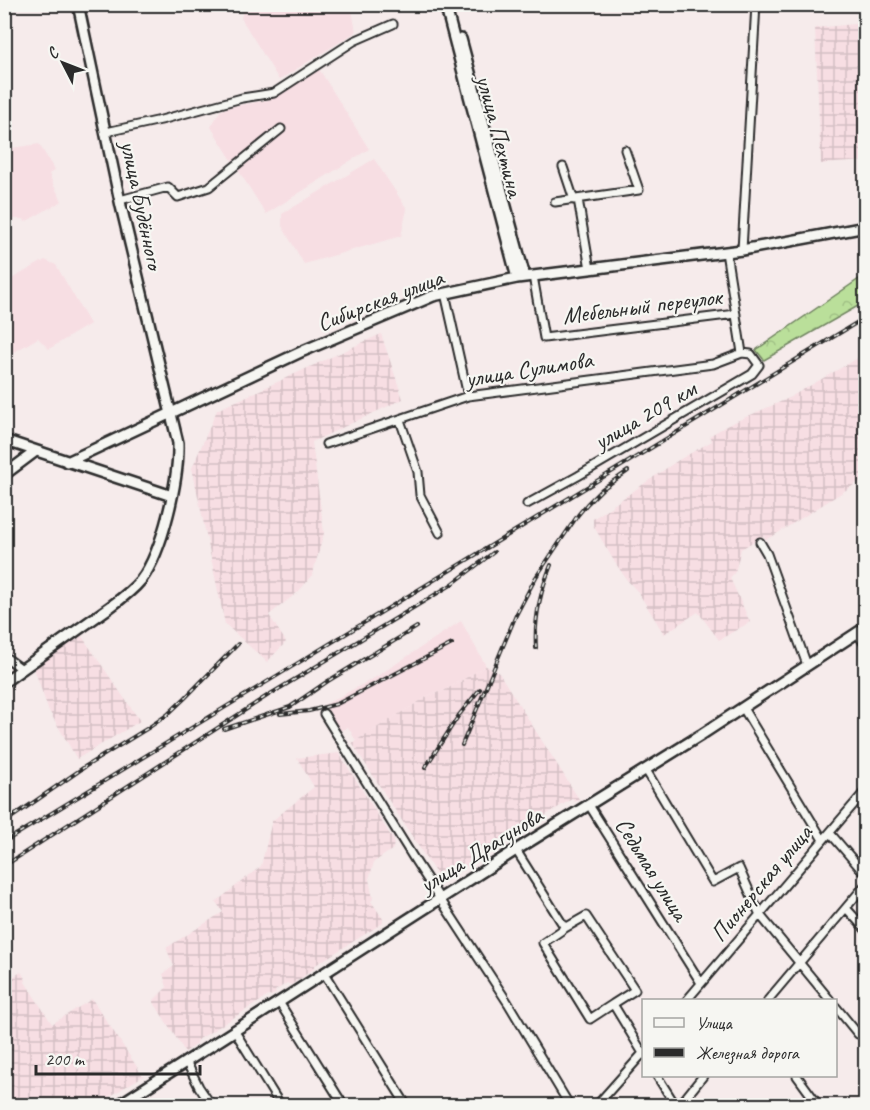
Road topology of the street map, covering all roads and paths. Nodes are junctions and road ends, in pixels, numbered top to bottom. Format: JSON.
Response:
{"nodes":[{"id":1,"x":78,"y":4,"type":"edge"},
{"id":2,"x":445,"y":4,"type":"edge"},
{"id":3,"x":451,"y":4,"type":"edge"},
{"id":4,"x":756,"y":4,"type":"edge"},
{"id":5,"x":393,"y":24,"type":"dead end"},
{"id":6,"x":281,"y":129,"type":"dead end"},
{"id":7,"x":106,"y":132,"type":"junction"},
{"id":8,"x":625,"y":150,"type":"dead end"},
{"id":9,"x":563,"y":167,"type":"dead end"},
{"id":10,"x":120,"y":200,"type":"junction"},
{"id":11,"x":576,"y":200,"type":"junction"},
{"id":12,"x":555,"y":202,"type":"dead end"},
{"id":13,"x":866,"y":227,"type":"edge"},
{"id":14,"x":742,"y":250,"type":"junction"},
{"id":15,"x":726,"y":252,"type":"junction"},
{"id":16,"x":590,"y":269,"type":"junction"},
{"id":17,"x":525,"y":277,"type":"junction"},
{"id":18,"x":445,"y":293,"type":"junction"},
{"id":19,"x":736,"y":314,"type":"junction"},
{"id":20,"x":742,"y":352,"type":"junction"},
{"id":21,"x":468,"y":396,"type":"junction"},
{"id":22,"x":170,"y":413,"type":"junction"},
{"id":23,"x":400,"y":420,"type":"junction"},
{"id":24,"x":4,"y":440,"type":"edge"},
{"id":25,"x":326,"y":444,"type":"dead end"},
{"id":26,"x":36,"y":451,"type":"junction"},
{"id":27,"x":68,"y":462,"type":"junction"},
{"id":28,"x":4,"y":475,"type":"edge"},
{"id":29,"x":172,"y":496,"type":"junction"},
{"id":30,"x":527,"y":504,"type":"dead end"},
{"id":31,"x":440,"y":533,"type":"dead end"},
{"id":32,"x":760,"y":542,"type":"dead end"},
{"id":33,"x":866,"y":627,"type":"edge"},
{"id":34,"x":857,"y":632,"type":"junction"},
{"id":35,"x":866,"y":647,"type":"edge"},
{"id":36,"x":4,"y":656,"type":"edge"},
{"id":37,"x":807,"y":665,"type":"junction"},
{"id":38,"x":22,"y":669,"type":"junction"},
{"id":39,"x":4,"y":682,"type":"edge"},
{"id":40,"x":743,"y":708,"type":"junction"},
{"id":41,"x":324,"y":714,"type":"dead end"},
{"id":42,"x":646,"y":770,"type":"junction"},
{"id":43,"x":866,"y":790,"type":"edge"},
{"id":44,"x":589,"y":805,"type":"junction"},
{"id":45,"x":830,"y":833,"type":"junction"},
{"id":46,"x":823,"y":840,"type":"junction"},
{"id":47,"x":516,"y":850,"type":"junction"},
{"id":48,"x":866,"y":875,"type":"edge"},
{"id":49,"x":866,"y":884,"type":"edge"},
{"id":50,"x":440,"y":899,"type":"junction"},
{"id":51,"x":846,"y":908,"type":"junction"},
{"id":52,"x":760,"y":915,"type":"junction"},
{"id":53,"x":565,"y":928,"type":"junction"},
{"id":54,"x":866,"y":930,"type":"edge"},
{"id":55,"x":800,"y":964,"type":"junction"},
{"id":56,"x":324,"y":973,"type":"junction"},
{"id":57,"x":701,"y":984,"type":"junction"},
{"id":58,"x":688,"y":999,"type":"edge"},
{"id":59,"x":769,"y":999,"type":"edge"},
{"id":60,"x":829,"y":999,"type":"edge"},
{"id":61,"x":279,"y":1002,"type":"junction"},
{"id":62,"x":613,"y":1004,"type":"junction"},
{"id":63,"x":837,"y":1008,"type":"edge"},
{"id":64,"x":234,"y":1030,"type":"junction"},
{"id":65,"x":858,"y":1034,"type":"dead end"},
{"id":66,"x":642,"y":1051,"type":"edge"},
{"id":67,"x":642,"y":1054,"type":"edge"},
{"id":68,"x":186,"y":1061,"type":"junction"},
{"id":69,"x":658,"y":1077,"type":"edge"},
{"id":70,"x":702,"y":1077,"type":"edge"},
{"id":71,"x":797,"y":1077,"type":"edge"},
{"id":72,"x":117,"y":1106,"type":"edge"},
{"id":73,"x":212,"y":1106,"type":"edge"},
{"id":74,"x":282,"y":1106,"type":"edge"},
{"id":75,"x":344,"y":1106,"type":"edge"},
{"id":76,"x":407,"y":1106,"type":"edge"},
{"id":77,"x":570,"y":1106,"type":"edge"},
{"id":78,"x":596,"y":1106,"type":"edge"},
{"id":79,"x":678,"y":1106,"type":"edge"},
{"id":80,"x":819,"y":1106,"type":"edge"}],
"edges":[{"from":1,"to":7,"type":"main road","name":"улица Будённого"},
{"from":2,"to":17,"type":"main road","name":"улица Пехтина"},
{"from":3,"to":17,"type":"main road","name":"улица Пехтина"},
{"from":4,"to":14,"type":"street"},
{"from":5,"to":7,"type":"street"},
{"from":6,"to":10,"type":"street"},
{"from":7,"to":10,"type":"main road","name":"улица Будённого"},
{"from":8,"to":11,"type":"street"},
{"from":9,"to":11,"type":"street"},
{"from":10,"to":22,"type":"main road","name":"улица Будённого"},
{"from":11,"to":12,"type":"street"},
{"from":11,"to":16,"type":"street"},
{"from":13,"to":14,"type":"main road","name":"Сибирская улица"},
{"from":14,"to":15,"type":"main road","name":"Сибирская улица"},
{"from":15,"to":16,"type":"main road","name":"Сибирская улица"},
{"from":15,"to":19,"type":"street"},
{"from":16,"to":17,"type":"main road","name":"Сибирская улица"},
{"from":17,"to":18,"type":"main road","name":"Сибирская улица"},
{"from":17,"to":19,"type":"street","name":"Мебельный переулок"},
{"from":18,"to":21,"type":"street"},
{"from":18,"to":22,"type":"main road","name":"Сибирская улица"},
{"from":19,"to":20,"type":"street"},
{"from":20,"to":21,"type":"street","name":"улица Сулимова"},
{"from":20,"to":30,"type":"street","name":"улица 209 км"},
{"from":21,"to":23,"type":"street","name":"улица Сулимова"},
{"from":22,"to":27,"type":"main road","name":"Сибирская улица"},
{"from":22,"to":29,"type":"main road"},
{"from":23,"to":25,"type":"street","name":"улица Сулимова"},
{"from":23,"to":31,"type":"street"},
{"from":24,"to":26,"type":"main road"},
{"from":26,"to":27,"type":"main road"},
{"from":26,"to":28,"type":"main road"},
{"from":27,"to":29,"type":"main road"},
{"from":29,"to":38,"type":"main road"},
{"from":32,"to":37,"type":"street"},
{"from":33,"to":34,"type":"main road","name":"улица Драгунова"},
{"from":34,"to":35,"type":"street"},
{"from":34,"to":37,"type":"main road","name":"улица Драгунова"},
{"from":36,"to":38,"type":"street"},
{"from":37,"to":40,"type":"main road","name":"улица Драгунова"},
{"from":38,"to":39,"type":"main road"},
{"from":40,"to":42,"type":"main road","name":"улица Драгунова"},
{"from":40,"to":46,"type":"street"},
{"from":41,"to":50,"type":"street"},
{"from":42,"to":44,"type":"main road","name":"улица Драгунова"},
{"from":42,"to":52,"type":"street"},
{"from":43,"to":45,"type":"street","name":"Пионерская улица"},
{"from":44,"to":47,"type":"main road","name":"улица Драгунова"},
{"from":44,"to":57,"type":"street","name":"Седьмая улица"},
{"from":45,"to":46,"type":"street","name":"Пионерская улица"},
{"from":45,"to":48,"type":"street"},
{"from":46,"to":52,"type":"street","name":"Пионерская улица"},
{"from":47,"to":50,"type":"main road","name":"улица Драгунова"},
{"from":47,"to":53,"type":"street"},
{"from":49,"to":51,"type":"street"},
{"from":50,"to":56,"type":"main road","name":"улица Драгунова"},
{"from":50,"to":77,"type":"street"},
{"from":51,"to":54,"type":"street"},
{"from":51,"to":55,"type":"street"},
{"from":52,"to":55,"type":"street"},
{"from":52,"to":57,"type":"street","name":"Пионерская улица"},
{"from":53,"to":62,"type":"street"},
{"from":53,"to":62,"type":"street"},
{"from":55,"to":59,"type":"street"},
{"from":55,"to":60,"type":"street"},
{"from":56,"to":61,"type":"main road","name":"улица Драгунова"},
{"from":56,"to":76,"type":"street"},
{"from":57,"to":58,"type":"street","name":"Пионерская улица"},
{"from":61,"to":64,"type":"main road","name":"улица Драгунова"},
{"from":61,"to":75,"type":"street"},
{"from":62,"to":66,"type":"street"},
{"from":63,"to":65,"type":"street"},
{"from":64,"to":68,"type":"main road","name":"улица Драгунова"},
{"from":64,"to":74,"type":"street"},
{"from":67,"to":78,"type":"street"},
{"from":68,"to":72,"type":"main road","name":"улица Драгунова"},
{"from":68,"to":73,"type":"street"},
{"from":69,"to":79,"type":"street"},
{"from":70,"to":79,"type":"street"},
{"from":71,"to":80,"type":"street"}]}
